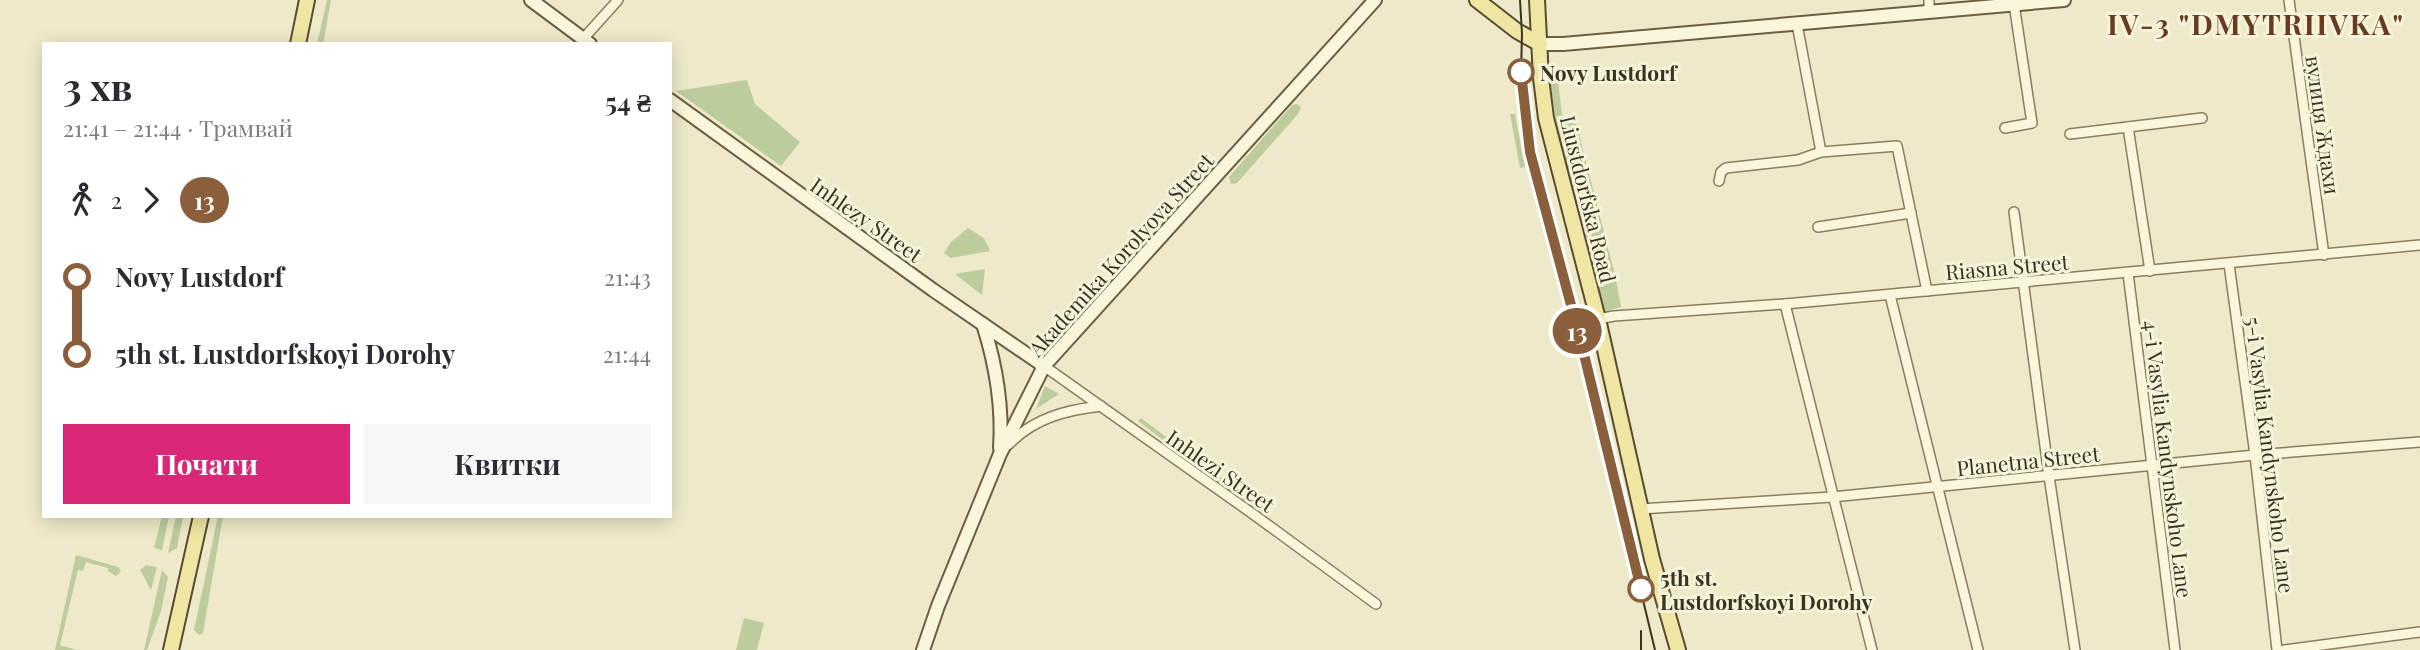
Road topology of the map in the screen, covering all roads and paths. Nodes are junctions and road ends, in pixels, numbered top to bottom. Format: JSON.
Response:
{"nodes":[{"id":1,"x":307,"y":0,"type":"edge"},
{"id":2,"x":531,"y":0,"type":"edge"},
{"id":3,"x":618,"y":0,"type":"edge"},
{"id":4,"x":1375,"y":0,"type":"edge"},
{"id":5,"x":1476,"y":0,"type":"edge"},
{"id":6,"x":1537,"y":0,"type":"edge"},
{"id":7,"x":2064,"y":0,"type":"edge"},
{"id":8,"x":2289,"y":0,"type":"edge"},
{"id":9,"x":2014,"y":4,"type":"junction"},
{"id":10,"x":1929,"y":6,"type":"edge"},
{"id":11,"x":1797,"y":24,"type":"junction"},
{"id":12,"x":586,"y":41,"type":"edge"},
{"id":13,"x":299,"y":42,"type":"edge"},
{"id":14,"x":1540,"y":44,"type":"junction"},
{"id":15,"x":672,"y":101,"type":"edge"},
{"id":16,"x":2202,"y":118,"type":"dead end"},
{"id":17,"x":2128,"y":127,"type":"junction"},
{"id":18,"x":2005,"y":128,"type":"dead end"},
{"id":19,"x":2070,"y":134,"type":"dead end"},
{"id":20,"x":1821,"y":152,"type":"junction"},
{"id":21,"x":1719,"y":181,"type":"dead end"},
{"id":22,"x":2014,"y":212,"type":"dead end"},
{"id":23,"x":1911,"y":213,"type":"junction"},
{"id":24,"x":1818,"y":228,"type":"dead end"},
{"id":25,"x":2420,"y":245,"type":"edge"},
{"id":26,"x":2324,"y":255,"type":"junction"},
{"id":27,"x":2229,"y":264,"type":"junction"},
{"id":28,"x":2150,"y":271,"type":"junction"},
{"id":29,"x":2128,"y":273,"type":"junction"},
{"id":30,"x":2023,"y":282,"type":"junction"},
{"id":31,"x":1927,"y":291,"type":"junction"},
{"id":32,"x":1890,"y":295,"type":"junction"},
{"id":33,"x":1785,"y":304,"type":"junction"},
{"id":34,"x":1598,"y":319,"type":"junction"},
{"id":35,"x":983,"y":324,"type":"junction"},
{"id":36,"x":1044,"y":366,"type":"junction"},
{"id":37,"x":1101,"y":407,"type":"junction"},
{"id":38,"x":2420,"y":442,"type":"edge"},
{"id":39,"x":1000,"y":454,"type":"junction"},
{"id":40,"x":2255,"y":455,"type":"junction"},
{"id":41,"x":2152,"y":466,"type":"junction"},
{"id":42,"x":2049,"y":476,"type":"junction"},
{"id":43,"x":1938,"y":486,"type":"junction"},
{"id":44,"x":1832,"y":497,"type":"junction"},
{"id":45,"x":1640,"y":509,"type":"junction"},
{"id":46,"x":201,"y":518,"type":"edge"},
{"id":47,"x":1376,"y":604,"type":"dead end"},
{"id":48,"x":2420,"y":632,"type":"edge"},
{"id":49,"x":171,"y":650,"type":"edge"},
{"id":50,"x":923,"y":650,"type":"edge"},
{"id":51,"x":1678,"y":650,"type":"edge"},
{"id":52,"x":1872,"y":650,"type":"edge"},
{"id":53,"x":1978,"y":650,"type":"edge"},
{"id":54,"x":2075,"y":650,"type":"edge"},
{"id":55,"x":2175,"y":650,"type":"edge"},
{"id":56,"x":2277,"y":650,"type":"edge"},
{"id":57,"x":2284,"y":650,"type":"edge"}],
"edges":[{"from":1,"to":13,"type":"main road"},
{"from":2,"to":12,"type":"main road"},
{"from":3,"to":12,"type":"street"},
{"from":4,"to":36,"type":"main road","name":"Akademika Korolyova Street"},
{"from":5,"to":14,"type":"main road"},
{"from":6,"to":14,"type":"main road","name":"Liustdorfska Road"},
{"from":7,"to":9,"type":"main road"},
{"from":8,"to":26,"type":"street","name":"вулиця Ждахи"},
{"from":9,"to":10,"type":"main road"},
{"from":9,"to":18,"type":"street"},
{"from":10,"to":11,"type":"main road"},
{"from":11,"to":14,"type":"main road"},
{"from":11,"to":20,"type":"street"},
{"from":14,"to":34,"type":"main road","name":"Liustdorfska Road"},
{"from":15,"to":35,"type":"main road","name":"Inhlezy Street"},
{"from":16,"to":17,"type":"street"},
{"from":17,"to":19,"type":"street"},
{"from":17,"to":28,"type":"street"},
{"from":20,"to":21,"type":"street"},
{"from":20,"to":23,"type":"street"},
{"from":22,"to":30,"type":"street"},
{"from":23,"to":24,"type":"street"},
{"from":23,"to":31,"type":"street"},
{"from":25,"to":26,"type":"street","name":"Riasna Street"},
{"from":26,"to":27,"type":"street","name":"Riasna Street"},
{"from":27,"to":28,"type":"street","name":"Riasna Street"},
{"from":27,"to":40,"type":"street","name":"5-i Vasylia Kandynskoho Lane"},
{"from":28,"to":29,"type":"street","name":"Riasna Street"},
{"from":29,"to":30,"type":"street","name":"Riasna Street"},
{"from":29,"to":41,"type":"street","name":"4-i Vasylia Kandynskoho Lane"},
{"from":30,"to":31,"type":"street","name":"Riasna Street"},
{"from":30,"to":42,"type":"street"},
{"from":31,"to":32,"type":"street","name":"Riasna Street"},
{"from":32,"to":33,"type":"street","name":"Riasna Street"},
{"from":32,"to":43,"type":"street"},
{"from":33,"to":34,"type":"street","name":"Riasna Street"},
{"from":33,"to":44,"type":"street"},
{"from":34,"to":45,"type":"main road","name":"Liustdorfska Road"},
{"from":35,"to":36,"type":"main road","name":"Inhlezy Street"},
{"from":35,"to":39,"type":"main road"},
{"from":36,"to":37,"type":"street","name":"Inhlezi Street"},
{"from":36,"to":39,"type":"main road","name":"Akademika Korolyova Street"},
{"from":37,"to":39,"type":"street"},
{"from":37,"to":47,"type":"street","name":"Inhlezi Street"},
{"from":38,"to":40,"type":"street","name":"Planetna Street"},
{"from":39,"to":50,"type":"main road","name":"Akademika Korolyova Street"},
{"from":40,"to":41,"type":"street","name":"Planetna Street"},
{"from":40,"to":56,"type":"street","name":"5-i Vasylia Kandynskoho Lane"},
{"from":41,"to":42,"type":"street","name":"Planetna Street"},
{"from":41,"to":55,"type":"street","name":"4-i Vasylia Kandynskoho Lane"},
{"from":42,"to":43,"type":"street","name":"Planetna Street"},
{"from":42,"to":54,"type":"street"},
{"from":43,"to":44,"type":"street","name":"Planetna Street"},
{"from":43,"to":53,"type":"street"},
{"from":44,"to":45,"type":"street","name":"Planetna Street"},
{"from":44,"to":52,"type":"street"},
{"from":45,"to":51,"type":"main road","name":"Liustdorfska Road"},
{"from":46,"to":49,"type":"main road"},
{"from":48,"to":57,"type":"street"}]}
